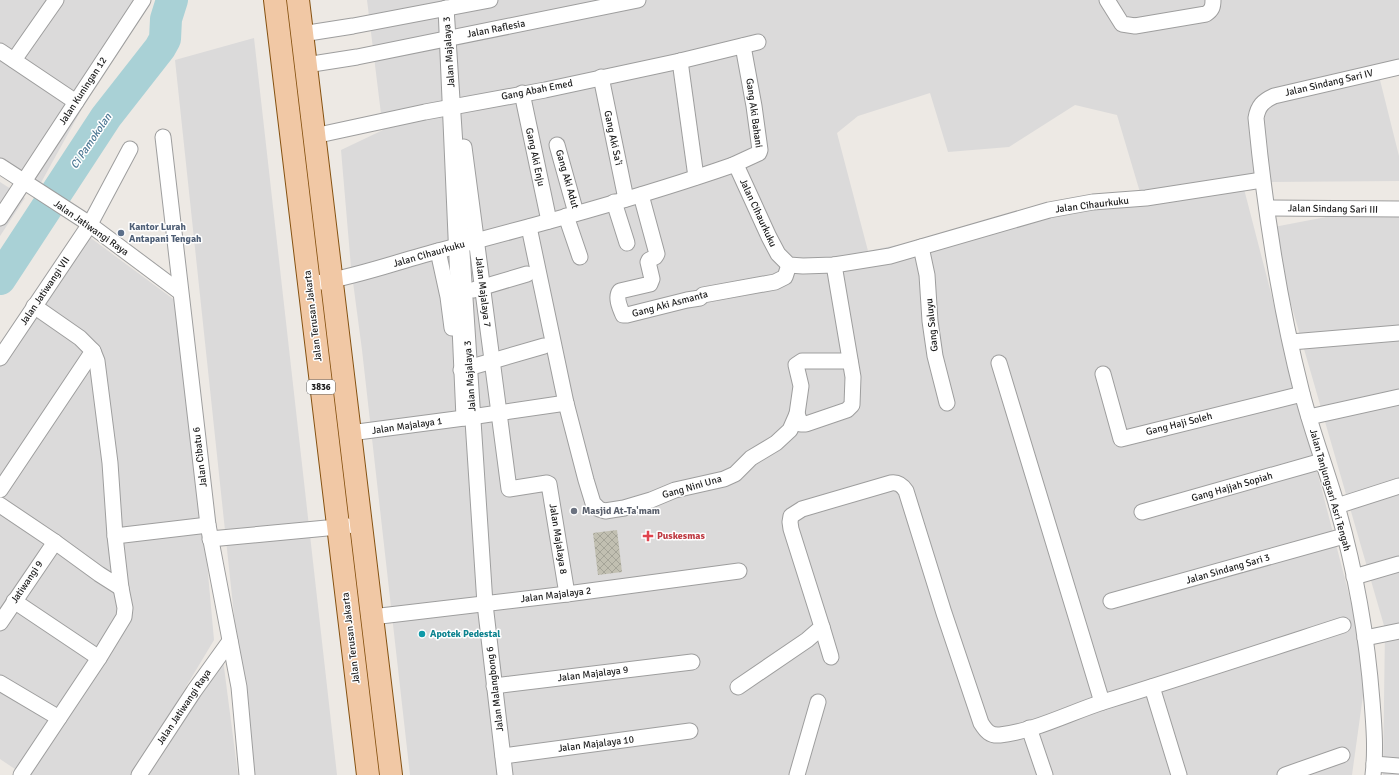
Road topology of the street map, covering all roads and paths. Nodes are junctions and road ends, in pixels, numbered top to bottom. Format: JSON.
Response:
{"nodes":[{"id":1,"x":56,"y":0,"type":"edge"},
{"id":2,"x":143,"y":0,"type":"edge"},
{"id":3,"x":275,"y":0,"type":"edge"},
{"id":4,"x":298,"y":0,"type":"edge"},
{"id":5,"x":490,"y":0,"type":"edge"},
{"id":6,"x":638,"y":0,"type":"edge"},
{"id":7,"x":1107,"y":0,"type":"edge"},
{"id":8,"x":1213,"y":0,"type":"edge"},
{"id":9,"x":446,"y":8,"type":"junction"},
{"id":10,"x":302,"y":34,"type":"junction"},
{"id":11,"x":758,"y":42,"type":"dead end"},
{"id":12,"x":743,"y":46,"type":"junction"},
{"id":13,"x":0,"y":51,"type":"edge"},
{"id":14,"x":14,"y":60,"type":"junction"},
{"id":15,"x":680,"y":61,"type":"junction"},
{"id":16,"x":306,"y":65,"type":"junction"},
{"id":17,"x":1399,"y":67,"type":"edge"},
{"id":18,"x":601,"y":77,"type":"junction"},
{"id":19,"x":522,"y":93,"type":"junction"},
{"id":20,"x":76,"y":102,"type":"junction"},
{"id":21,"x":1260,"y":104,"type":"joint"},
{"id":22,"x":314,"y":136,"type":"junction"},
{"id":23,"x":163,"y":137,"type":"dead end"},
{"id":24,"x":292,"y":139,"type":"junction"},
{"id":25,"x":557,"y":145,"type":"dead end"},
{"id":26,"x":130,"y":149,"type":"dead end"},
{"id":27,"x":734,"y":165,"type":"junction"},
{"id":28,"x":0,"y":166,"type":"edge"},
{"id":29,"x":696,"y":178,"type":"junction"},
{"id":30,"x":1262,"y":180,"type":"junction"},
{"id":31,"x":26,"y":184,"type":"junction"},
{"id":32,"x":641,"y":195,"type":"junction"},
{"id":33,"x":620,"y":200,"type":"junction"},
{"id":34,"x":1267,"y":208,"type":"junction"},
{"id":35,"x":1399,"y":209,"type":"edge"},
{"id":36,"x":571,"y":214,"type":"junction"},
{"id":37,"x":0,"y":218,"type":"edge"},
{"id":38,"x":549,"y":221,"type":"junction"},
{"id":39,"x":87,"y":222,"type":"junction"},
{"id":40,"x":529,"y":227,"type":"junction"},
{"id":41,"x":627,"y":243,"type":"dead end"},
{"id":42,"x":920,"y":247,"type":"junction"},
{"id":43,"x":438,"y":251,"type":"junction"},
{"id":44,"x":580,"y":258,"type":"dead end"},
{"id":45,"x":789,"y":265,"type":"junction"},
{"id":46,"x":834,"y":265,"type":"junction"},
{"id":47,"x":527,"y":274,"type":"dead end"},
{"id":48,"x":332,"y":280,"type":"junction"},
{"id":49,"x":309,"y":284,"type":"junction"},
{"id":50,"x":180,"y":292,"type":"junction"},
{"id":51,"x":448,"y":297,"type":"junction"},
{"id":52,"x":34,"y":306,"type":"junction"},
{"id":53,"x":1399,"y":333,"type":"edge"},
{"id":54,"x":1291,"y":342,"type":"junction"},
{"id":55,"x":544,"y":346,"type":"dead end"},
{"id":56,"x":93,"y":351,"type":"junction"},
{"id":57,"x":0,"y":358,"type":"edge"},
{"id":58,"x":850,"y":361,"type":"junction"},
{"id":59,"x":999,"y":363,"type":"dead end"},
{"id":60,"x":458,"y":371,"type":"junction"},
{"id":61,"x":1103,"y":374,"type":"dead end"},
{"id":62,"x":1302,"y":394,"type":"junction"},
{"id":63,"x":1399,"y":397,"type":"edge"},
{"id":64,"x":566,"y":403,"type":"junction"},
{"id":65,"x":947,"y":403,"type":"dead end"},
{"id":66,"x":797,"y":414,"type":"junction"},
{"id":67,"x":1309,"y":417,"type":"junction"},
{"id":68,"x":464,"y":418,"type":"junction"},
{"id":69,"x":350,"y":433,"type":"junction"},
{"id":70,"x":1322,"y":461,"type":"junction"},
{"id":71,"x":548,"y":483,"type":"joint"},
{"id":72,"x":1399,"y":486,"type":"edge"},
{"id":73,"x":0,"y":490,"type":"edge"},
{"id":74,"x":0,"y":505,"type":"edge"},
{"id":75,"x":1337,"y":506,"type":"junction"},
{"id":76,"x":1142,"y":512,"type":"dead end"},
{"id":77,"x":361,"y":525,"type":"junction"},
{"id":78,"x":338,"y":527,"type":"junction"},
{"id":79,"x":209,"y":532,"type":"junction"},
{"id":80,"x":115,"y":536,"type":"junction"},
{"id":81,"x":1344,"y":536,"type":"junction"},
{"id":82,"x":55,"y":542,"type":"junction"},
{"id":83,"x":1399,"y":564,"type":"edge"},
{"id":84,"x":739,"y":571,"type":"dead end"},
{"id":85,"x":1354,"y":577,"type":"junction"},
{"id":86,"x":122,"y":588,"type":"junction"},
{"id":87,"x":567,"y":594,"type":"junction"},
{"id":88,"x":14,"y":601,"type":"junction"},
{"id":89,"x":1111,"y":601,"type":"dead end"},
{"id":90,"x":484,"y":604,"type":"junction"},
{"id":91,"x":372,"y":617,"type":"junction"},
{"id":92,"x":0,"y":623,"type":"edge"},
{"id":93,"x":1343,"y":625,"type":"dead end"},
{"id":94,"x":822,"y":627,"type":"junction"},
{"id":95,"x":1399,"y":631,"type":"edge"},
{"id":96,"x":1368,"y":637,"type":"junction"},
{"id":97,"x":230,"y":641,"type":"junction"},
{"id":98,"x":831,"y":657,"type":"dead end"},
{"id":99,"x":99,"y":658,"type":"junction"},
{"id":100,"x":692,"y":662,"type":"dead end"},
{"id":101,"x":0,"y":683,"type":"edge"},
{"id":102,"x":494,"y":686,"type":"junction"},
{"id":103,"x":738,"y":687,"type":"dead end"},
{"id":104,"x":1152,"y":687,"type":"junction"},
{"id":105,"x":818,"y":702,"type":"dead end"},
{"id":106,"x":1102,"y":702,"type":"junction"},
{"id":107,"x":59,"y":718,"type":"junction"},
{"id":108,"x":1029,"y":728,"type":"junction"},
{"id":109,"x":690,"y":731,"type":"dead end"},
{"id":110,"x":1342,"y":755,"type":"dead end"},
{"id":111,"x":503,"y":756,"type":"junction"},
{"id":112,"x":1399,"y":766,"type":"edge"},
{"id":113,"x":1374,"y":770,"type":"edge"},
{"id":114,"x":245,"y":773,"type":"edge"},
{"id":115,"x":21,"y":775,"type":"edge"},
{"id":116,"x":139,"y":775,"type":"edge"},
{"id":117,"x":368,"y":775,"type":"edge"},
{"id":118,"x":391,"y":775,"type":"edge"},
{"id":119,"x":505,"y":775,"type":"edge"},
{"id":120,"x":797,"y":775,"type":"edge"},
{"id":121,"x":1045,"y":775,"type":"edge"},
{"id":122,"x":1179,"y":775,"type":"edge"},
{"id":123,"x":1285,"y":775,"type":"edge"}],
"edges":[{"from":1,"to":14,"type":"street"},
{"from":2,"to":20,"type":"street","name":"Jalan Kuningan 12"},
{"from":3,"to":24,"type":"main road","name":"Jalan Terusan Jakarta","number":"3836"},
{"from":4,"to":10,"type":"main road","number":"3836"},
{"from":5,"to":9,"type":"street"},
{"from":6,"to":16,"type":"street","name":"Jalan Raflesia"},
{"from":7,"to":8,"type":"street"},
{"from":9,"to":10,"type":"street"},
{"from":9,"to":68,"type":"street","name":"Jalan Majalaya 3"},
{"from":9,"to":71,"type":"street","name":"Jalan Majalaya 7"},
{"from":9,"to":90,"type":"street","name":"Jalan Majalaya 3"},
{"from":10,"to":16,"type":"main road","number":"3836"},
{"from":11,"to":12,"type":"street","name":"Gang Abah Emed"},
{"from":12,"to":15,"type":"street","name":"Gang Abah Emed"},
{"from":12,"to":27,"type":"street","name":"Gang Aki Bahani"},
{"from":13,"to":14,"type":"street"},
{"from":14,"to":20,"type":"street"},
{"from":15,"to":18,"type":"street","name":"Gang Abah Emed"},
{"from":15,"to":29,"type":"street"},
{"from":16,"to":22,"type":"main road","number":"3836"},
{"from":17,"to":21,"type":"street","name":"Jalan Sindang Sari IV"},
{"from":18,"to":19,"type":"street","name":"Gang Abah Emed"},
{"from":18,"to":33,"type":"street","name":"Gang Aki Sa'i"},
{"from":19,"to":22,"type":"street","name":"Gang Abah Emed"},
{"from":19,"to":38,"type":"street","name":"Gang Aki Enju"},
{"from":20,"to":31,"type":"street","name":"Jalan Kuningan 12"},
{"from":21,"to":30,"type":"street","name":"Jalan Tanjungsari Asri Tengah"},
{"from":22,"to":24,"type":"main road"},
{"from":22,"to":48,"type":"main road","number":"3836"},
{"from":23,"to":50,"type":"street","name":"Jalan Cibatu 6"},
{"from":24,"to":49,"type":"main road","name":"Jalan Terusan Jakarta","number":"3836"},
{"from":25,"to":36,"type":"street","name":"Gang Aki Adut"},
{"from":26,"to":39,"type":"street","name":"Jalan Jatiwangi VII"},
{"from":27,"to":29,"type":"street","name":"Jalan Cihaurkuku"},
{"from":27,"to":45,"type":"street","name":"Jalan Cihaurkuku"},
{"from":28,"to":31,"type":"street","name":"Jalan Jatiwangi Raya"},
{"from":29,"to":32,"type":"street","name":"Jalan Cihaurkuku"},
{"from":30,"to":34,"type":"street","name":"Jalan Tanjungsari Asri Tengah"},
{"from":30,"to":42,"type":"street","name":"Jalan Cihaurkuku"},
{"from":31,"to":37,"type":"street","name":"Jalan Kuningan 12"},
{"from":31,"to":39,"type":"street","name":"Jalan Jatiwangi Raya"},
{"from":32,"to":33,"type":"street","name":"Jalan Cihaurkuku"},
{"from":32,"to":45,"type":"street","name":"Gang Aki Asmanta"},
{"from":33,"to":36,"type":"street","name":"Jalan Cihaurkuku"},
{"from":33,"to":41,"type":"street","name":"Gang Aki Sa'i"},
{"from":34,"to":35,"type":"street","name":"Jalan Sindang Sari III"},
{"from":34,"to":54,"type":"street","name":"Jalan Tanjungsari Asri Tengah"},
{"from":36,"to":38,"type":"street","name":"Jalan Cihaurkuku"},
{"from":36,"to":44,"type":"street","name":"Gang Aki Adut"},
{"from":38,"to":40,"type":"street","name":"Jalan Cihaurkuku"},
{"from":39,"to":50,"type":"street","name":"Jalan Jatiwangi Raya"},
{"from":39,"to":52,"type":"street","name":"Jalan Jatiwangi VII"},
{"from":40,"to":43,"type":"street","name":"Jalan Cihaurkuku"},
{"from":40,"to":64,"type":"street","name":"Gang Nini Una"},
{"from":42,"to":46,"type":"street","name":"Jalan Cihaurkuku"},
{"from":42,"to":65,"type":"street","name":"Gang Saluyu"},
{"from":43,"to":48,"type":"street","name":"Jalan Cihaurkuku"},
{"from":43,"to":51,"type":"street","name":"Jalan Majalaya 3"},
{"from":45,"to":46,"type":"street","name":"Jalan Cihaurkuku"},
{"from":46,"to":58,"type":"street"},
{"from":47,"to":51,"type":"street"},
{"from":48,"to":49,"type":"street","name":"Jalan Cihaurkuku"},
{"from":48,"to":69,"type":"main road","number":"3836"},
{"from":49,"to":78,"type":"main road","name":"Jalan Terusan Jakarta","number":"3836"},
{"from":50,"to":79,"type":"street","name":"Jalan Cibatu 6"},
{"from":51,"to":60,"type":"street","name":"Jalan Majalaya 3"},
{"from":52,"to":56,"type":"street"},
{"from":52,"to":57,"type":"street","name":"Jalan Jatiwangi VII"},
{"from":53,"to":54,"type":"street"},
{"from":54,"to":62,"type":"street","name":"Jalan Tanjungsari Asri Tengah"},
{"from":55,"to":60,"type":"street"},
{"from":56,"to":73,"type":"street"},
{"from":56,"to":80,"type":"street"},
{"from":58,"to":66,"type":"street","name":"Gang Nini Una"},
{"from":58,"to":66,"type":"street"},
{"from":59,"to":106,"type":"street"},
{"from":60,"to":68,"type":"street","name":"Jalan Majalaya 3"},
{"from":61,"to":62,"type":"street","name":"Gang Haji Soleh"},
{"from":62,"to":67,"type":"street","name":"Jalan Tanjungsari Asri Tengah"},
{"from":63,"to":67,"type":"street"},
{"from":64,"to":66,"type":"street","name":"Gang Nini Una"},
{"from":64,"to":68,"type":"street","name":"Jalan Majalaya 1"},
{"from":67,"to":70,"type":"street","name":"Jalan Tanjungsari Asri Tengah"},
{"from":68,"to":69,"type":"street","name":"Jalan Majalaya 1"},
{"from":69,"to":77,"type":"main road","number":"3836"},
{"from":70,"to":75,"type":"street","name":"Jalan Tanjungsari Asri Tengah"},
{"from":70,"to":76,"type":"street","name":"Gang Hajjah Sopiah"},
{"from":71,"to":87,"type":"street","name":"Jalan Majalaya 8"},
{"from":72,"to":75,"type":"street"},
{"from":74,"to":82,"type":"street"},
{"from":75,"to":81,"type":"street","name":"Jalan Tanjungsari Asri Tengah"},
{"from":77,"to":78,"type":"street"},
{"from":77,"to":91,"type":"main road","number":"3836"},
{"from":78,"to":79,"type":"street"},
{"from":78,"to":117,"type":"main road","name":"Jalan Terusan Jakarta","number":"3836"},
{"from":79,"to":80,"type":"street"},
{"from":79,"to":97,"type":"street","name":"Jalan Cibatu 6"},
{"from":80,"to":86,"type":"street"},
{"from":81,"to":85,"type":"street","name":"Jalan Tanjungsari Asri Tengah"},
{"from":81,"to":89,"type":"street","name":"Jalan Sindang Sari 3"},
{"from":82,"to":86,"type":"street"},
{"from":82,"to":88,"type":"street","name":"Jatiwangi 9"},
{"from":83,"to":85,"type":"street"},
{"from":84,"to":87,"type":"street","name":"Jalan Majalaya 2"},
{"from":85,"to":96,"type":"street","name":"Jalan Tanjungsari Asri Tengah"},
{"from":86,"to":99,"type":"street"},
{"from":87,"to":90,"type":"street","name":"Jalan Majalaya 2"},
{"from":88,"to":92,"type":"street","name":"Jatiwangi 9"},
{"from":88,"to":99,"type":"street"},
{"from":90,"to":91,"type":"street","name":"Jalan Majalaya 2"},
{"from":90,"to":102,"type":"street","name":"Jalan Malangbong 6"},
{"from":91,"to":118,"type":"main road","number":"3836"},
{"from":93,"to":104,"type":"street"},
{"from":94,"to":98,"type":"street"},
{"from":94,"to":103,"type":"street"},
{"from":94,"to":108,"type":"street"},
{"from":95,"to":96,"type":"street"},
{"from":96,"to":113,"type":"street","name":"Jalan Tanjungsari Asri Tengah"},
{"from":97,"to":114,"type":"street","name":"Jalan Cibatu 6"},
{"from":97,"to":116,"type":"street","name":"Jalan Jatiwangi Raya"},
{"from":99,"to":107,"type":"street"},
{"from":100,"to":102,"type":"street","name":"Jalan Majalaya 9"},
{"from":101,"to":107,"type":"street"},
{"from":102,"to":111,"type":"street","name":"Jalan Malangbong 6"},
{"from":104,"to":106,"type":"street"},
{"from":104,"to":122,"type":"street"},
{"from":105,"to":120,"type":"street"},
{"from":106,"to":108,"type":"street"},
{"from":107,"to":115,"type":"street"},
{"from":108,"to":121,"type":"street"},
{"from":109,"to":111,"type":"street","name":"Jalan Majalaya 10"},
{"from":110,"to":123,"type":"street"},
{"from":111,"to":119,"type":"street","name":"Jalan Malangbong 6"},
{"from":112,"to":113,"type":"street"}]}
